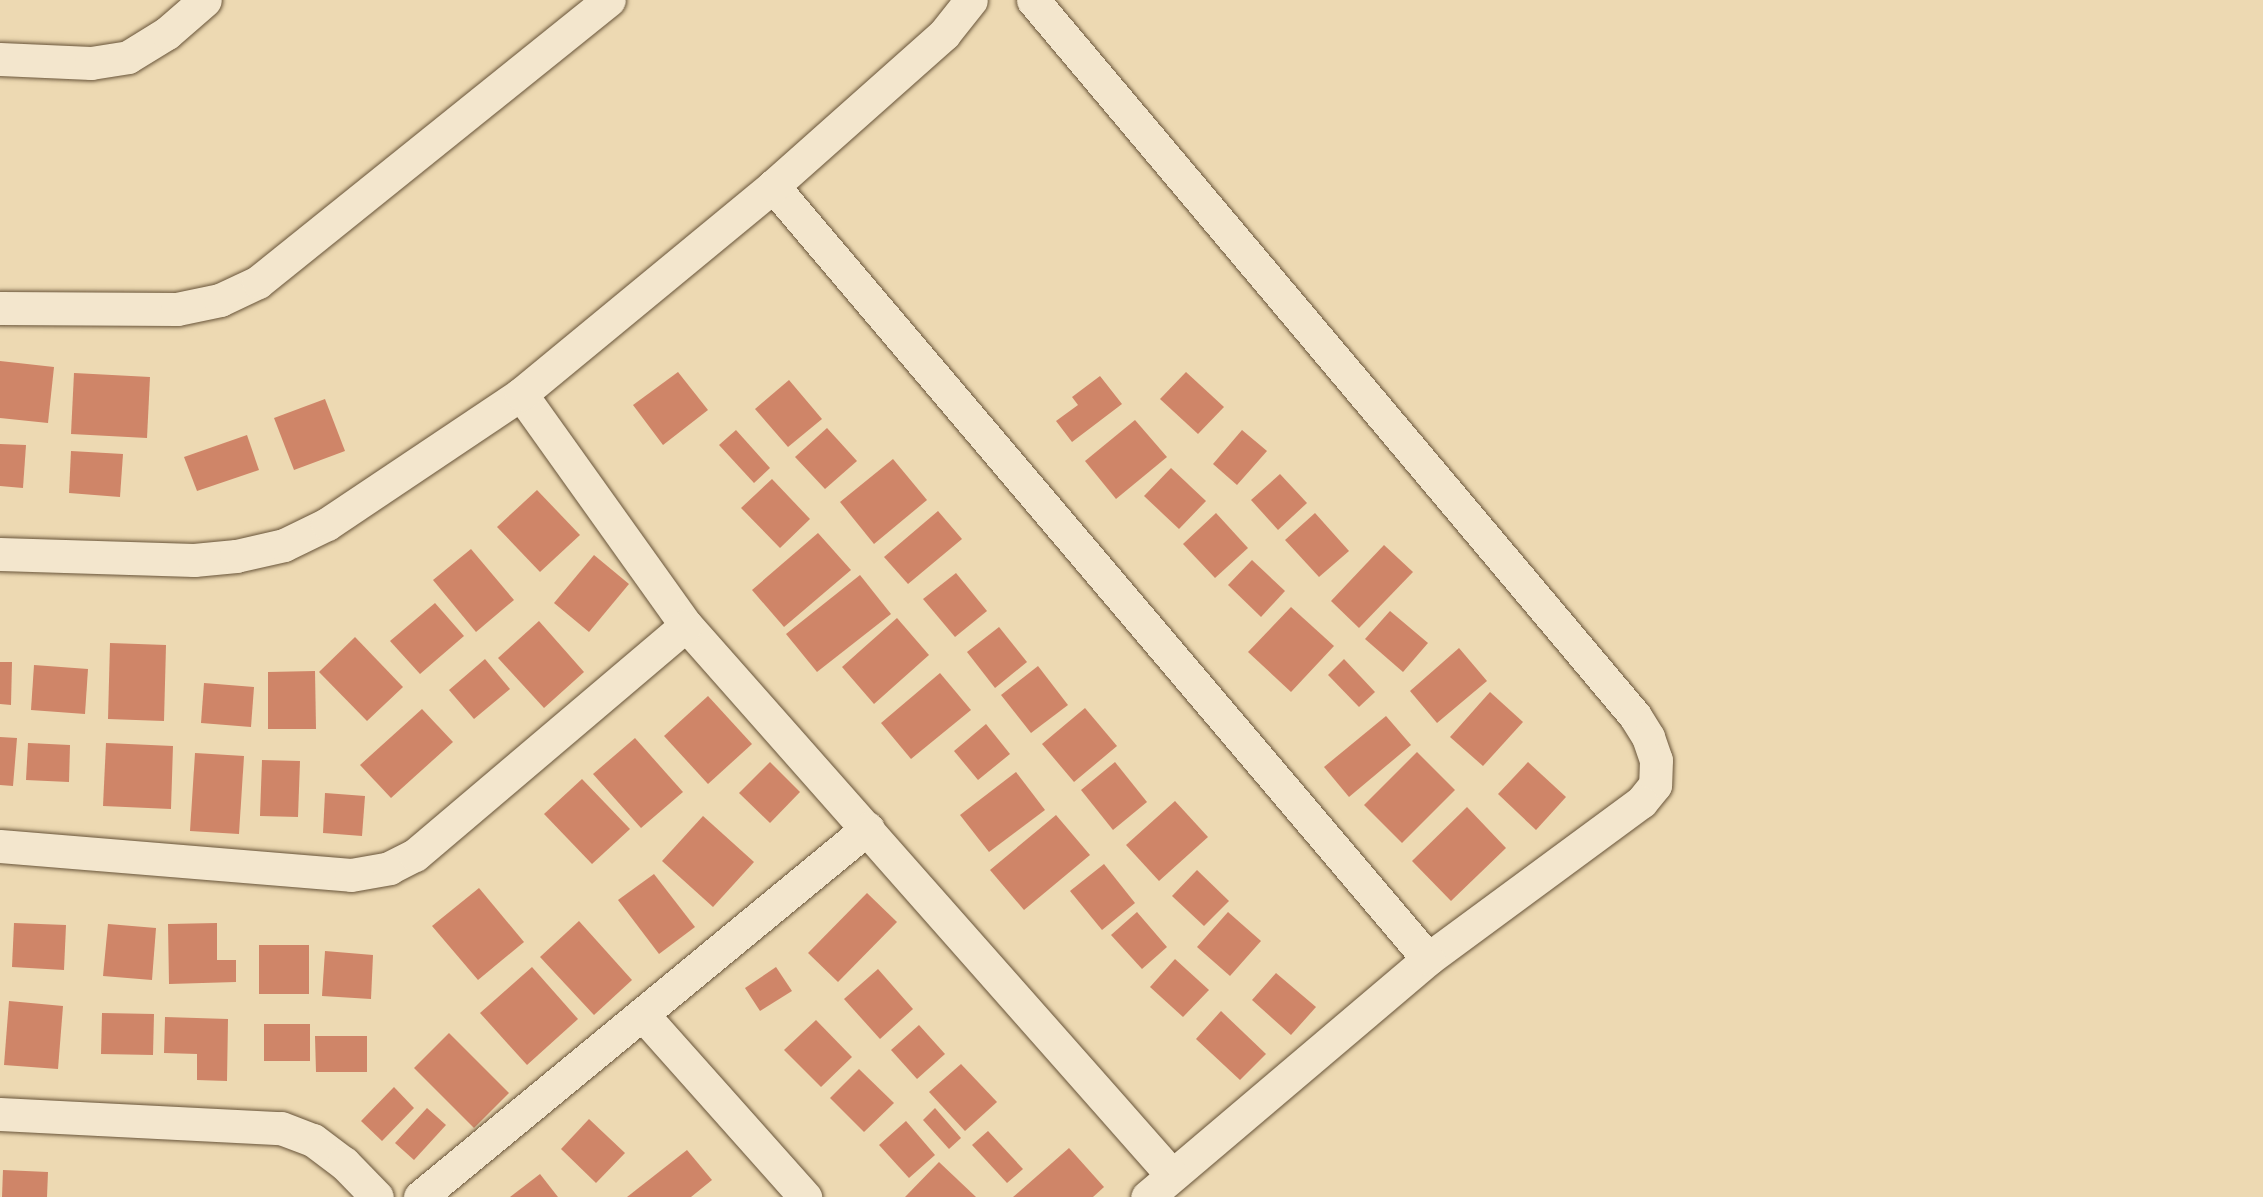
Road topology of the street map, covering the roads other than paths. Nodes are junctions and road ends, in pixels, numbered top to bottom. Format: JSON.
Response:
{"nodes":[{"id":1,"x":206,"y":0,"type":"edge"},
{"id":2,"x":609,"y":0,"type":"edge"},
{"id":3,"x":971,"y":0,"type":"edge"},
{"id":4,"x":1033,"y":0,"type":"edge"},
{"id":5,"x":0,"y":59,"type":"edge"},
{"id":6,"x":773,"y":186,"type":"junction"},
{"id":7,"x":0,"y":308,"type":"edge"},
{"id":8,"x":521,"y":394,"type":"junction"},
{"id":9,"x":0,"y":554,"type":"edge"},
{"id":10,"x":686,"y":625,"type":"junction"},
{"id":11,"x":868,"y":828,"type":"junction"},
{"id":12,"x":0,"y":846,"type":"edge"},
{"id":13,"x":1428,"y":959,"type":"junction"},
{"id":14,"x":643,"y":1015,"type":"junction"},
{"id":15,"x":0,"y":1114,"type":"edge"},
{"id":16,"x":1172,"y":1175,"type":"junction"},
{"id":17,"x":377,"y":1197,"type":"edge"},
{"id":18,"x":420,"y":1197,"type":"edge"},
{"id":19,"x":805,"y":1197,"type":"edge"},
{"id":20,"x":1147,"y":1197,"type":"edge"}],
"edges":[{"from":1,"to":5,"type":"street"},
{"from":2,"to":7,"type":"street"},
{"from":3,"to":6,"type":"street"},
{"from":4,"to":13,"type":"street"},
{"from":6,"to":8,"type":"street"},
{"from":6,"to":13,"type":"street"},
{"from":8,"to":9,"type":"street"},
{"from":8,"to":10,"type":"street"},
{"from":10,"to":11,"type":"street"},
{"from":10,"to":12,"type":"street"},
{"from":11,"to":14,"type":"street"},
{"from":11,"to":16,"type":"street"},
{"from":13,"to":16,"type":"street"},
{"from":14,"to":18,"type":"street"},
{"from":14,"to":19,"type":"street"},
{"from":15,"to":17,"type":"street"},
{"from":16,"to":20,"type":"street"}]}
